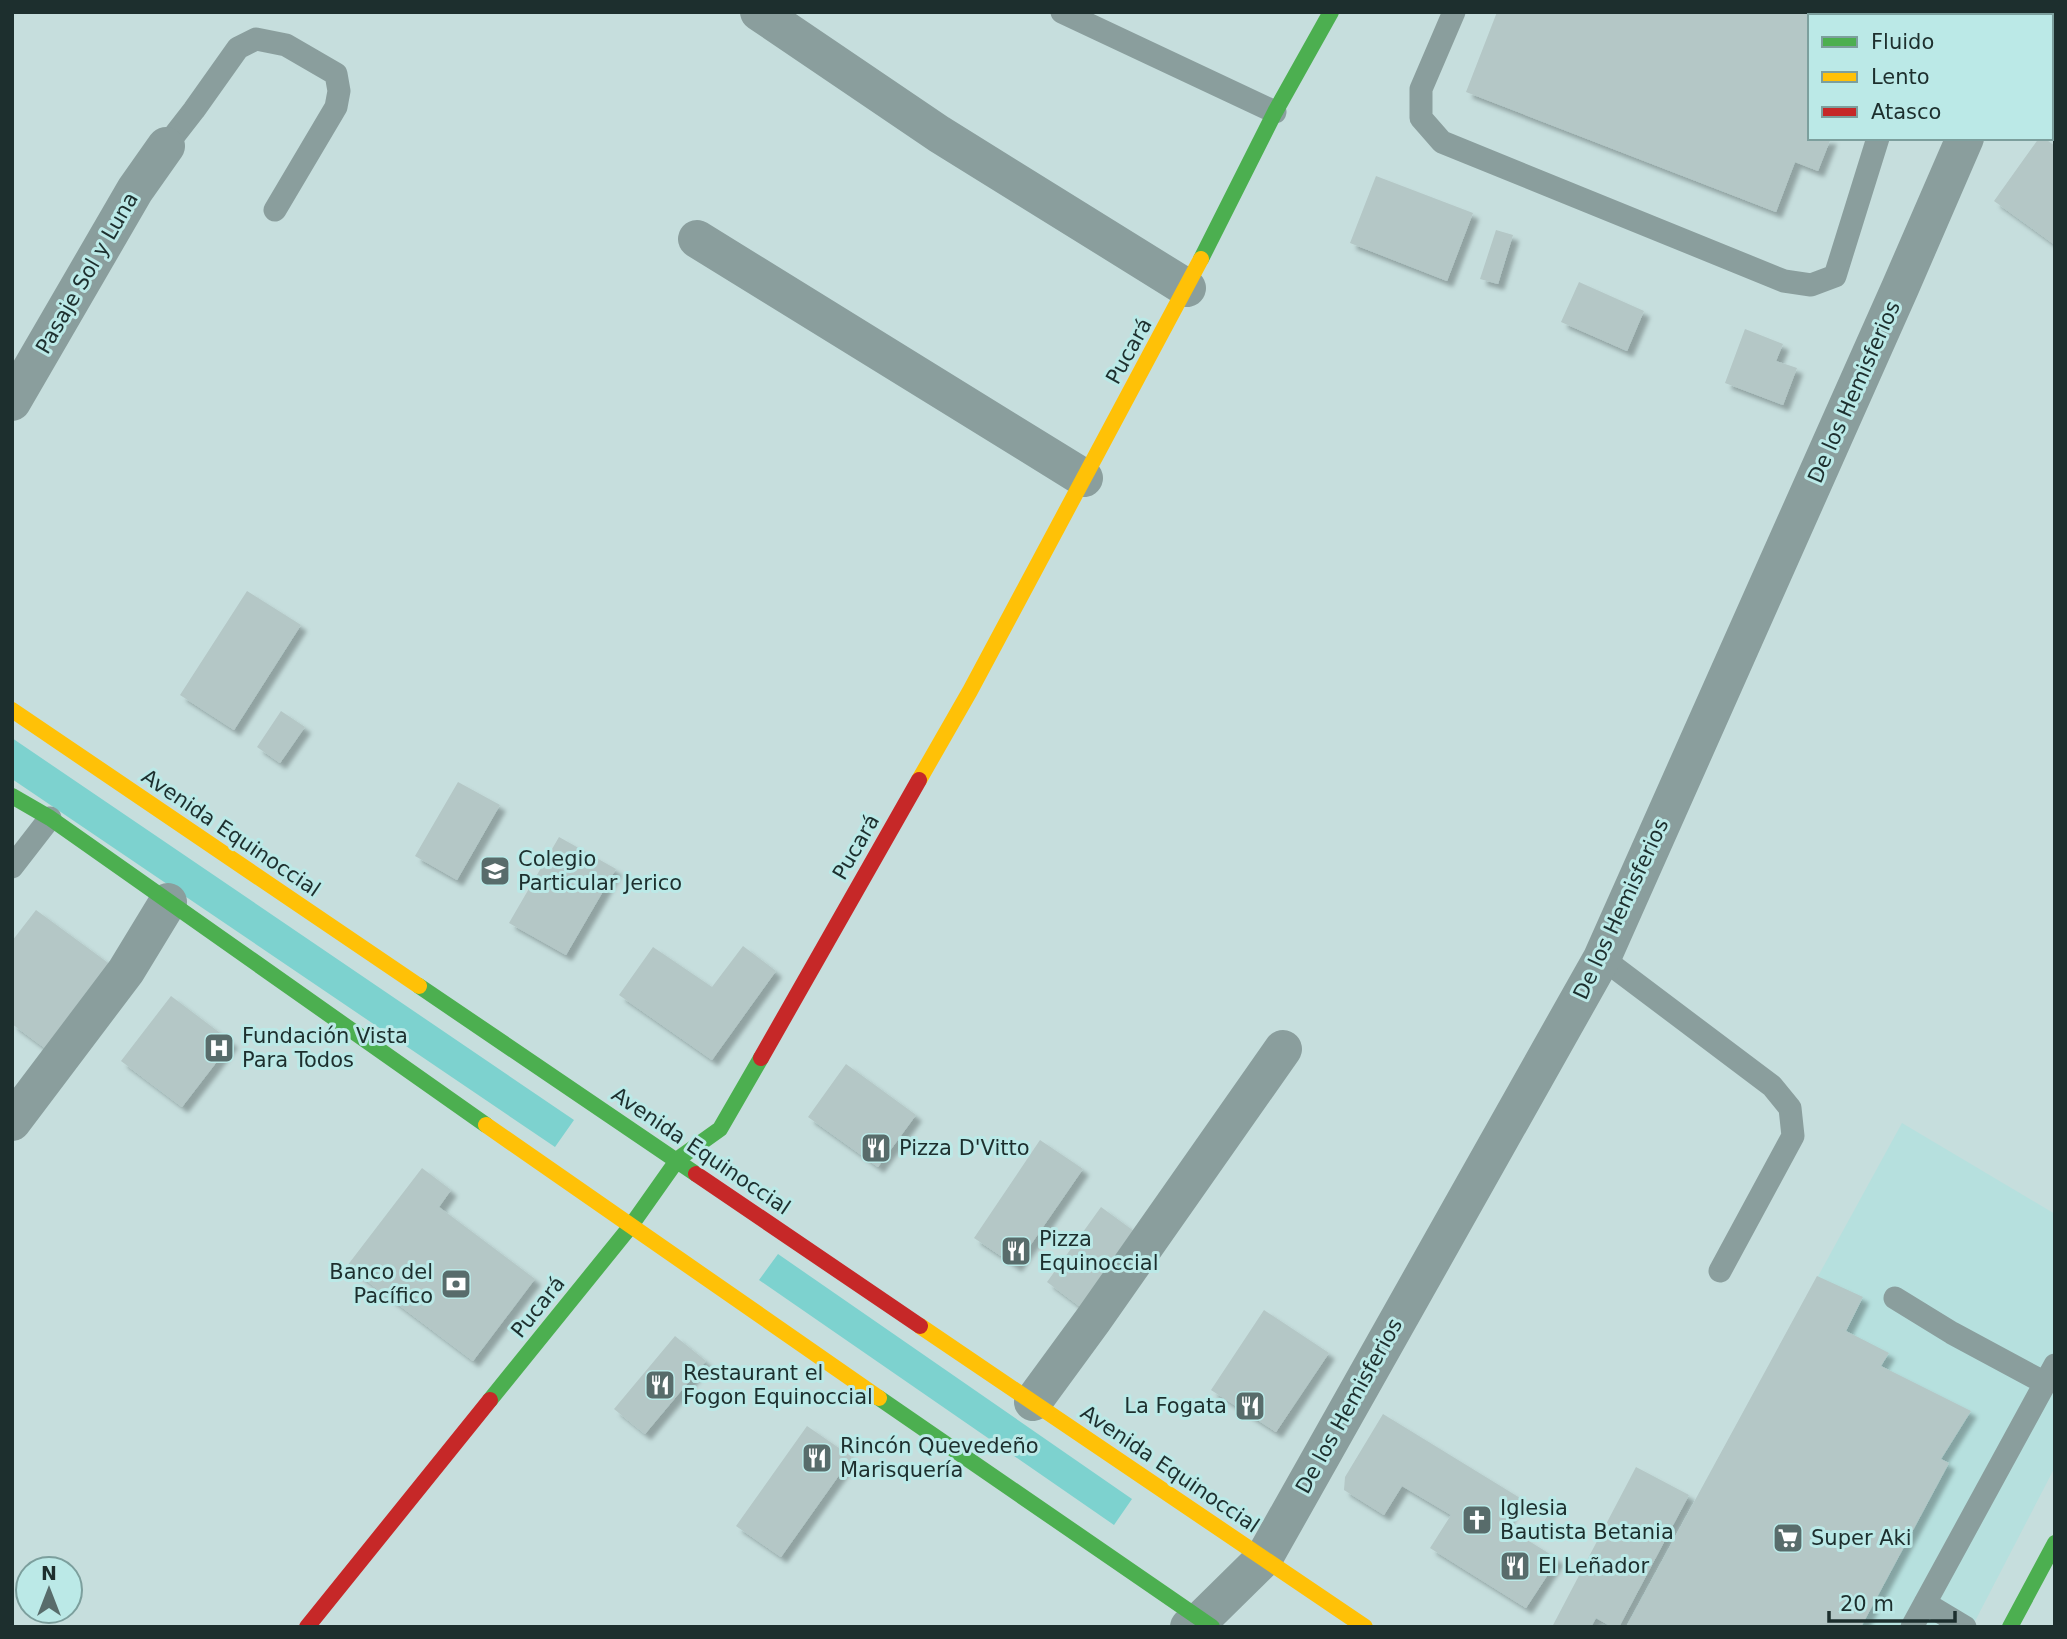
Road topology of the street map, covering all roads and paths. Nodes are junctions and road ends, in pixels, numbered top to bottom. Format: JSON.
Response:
{"nodes":[{"id":1,"x":759,"y":12,"type":"edge"},
{"id":2,"x":1062,"y":12,"type":"edge"},
{"id":3,"x":1331,"y":12,"type":"edge"},
{"id":4,"x":1454,"y":12,"type":"edge"},
{"id":5,"x":1275,"y":112,"type":"junction"},
{"id":6,"x":1877,"y":140,"type":"edge"},
{"id":7,"x":1964,"y":140,"type":"edge"},
{"id":8,"x":166,"y":146,"type":"joint"},
{"id":9,"x":275,"y":210,"type":"dead end"},
{"id":10,"x":697,"y":239,"type":"dead end"},
{"id":11,"x":1187,"y":288,"type":"junction"},
{"id":12,"x":12,"y":402,"type":"edge"},
{"id":13,"x":1084,"y":478,"type":"junction"},
{"id":14,"x":12,"y":710,"type":"edge"},
{"id":15,"x":12,"y":796,"type":"edge"},
{"id":16,"x":50,"y":818,"type":"junction"},
{"id":17,"x":12,"y":867,"type":"edge"},
{"id":18,"x":168,"y":902,"type":"junction"},
{"id":19,"x":1602,"y":958,"type":"junction"},
{"id":20,"x":1283,"y":1049,"type":"dead end"},
{"id":21,"x":12,"y":1122,"type":"edge"},
{"id":22,"x":677,"y":1159,"type":"junction"},
{"id":23,"x":630,"y":1227,"type":"junction"},
{"id":24,"x":1720,"y":1271,"type":"dead end"},
{"id":25,"x":1895,"y":1298,"type":"dead end"},
{"id":26,"x":2050,"y":1374,"type":"edge"},
{"id":27,"x":1033,"y":1402,"type":"junction"},
{"id":28,"x":2055,"y":1543,"type":"edge"},
{"id":29,"x":1264,"y":1558,"type":"junction"},
{"id":30,"x":1925,"y":1603,"type":"junction"},
{"id":31,"x":1201,"y":1624,"type":"edge"},
{"id":32,"x":307,"y":1627,"type":"edge"},
{"id":33,"x":1365,"y":1627,"type":"edge"},
{"id":34,"x":1912,"y":1627,"type":"edge"},
{"id":35,"x":1965,"y":1627,"type":"edge"},
{"id":36,"x":2010,"y":1627,"type":"edge"}],
"edges":[{"from":1,"to":11,"type":"street"},
{"from":2,"to":5,"type":"lane"},
{"from":3,"to":5,"type":"main road","name":"Pucará"},
{"from":4,"to":6,"type":"lane"},
{"from":5,"to":11,"type":"main road","name":"Pucará"},
{"from":7,"to":19,"type":"street","name":"De los Hemisferios"},
{"from":8,"to":9,"type":"lane"},
{"from":8,"to":12,"type":"street","name":"Pasaje Sol y Luna"},
{"from":10,"to":13,"type":"street"},
{"from":11,"to":13,"type":"main road","name":"Pucará"},
{"from":13,"to":22,"type":"main road","name":"Pucará"},
{"from":14,"to":22,"type":"main road","name":"Avenida Equinoccial"},
{"from":15,"to":16,"type":"main road"},
{"from":16,"to":17,"type":"lane"},
{"from":16,"to":18,"type":"main road"},
{"from":18,"to":21,"type":"street"},
{"from":18,"to":23,"type":"main road"},
{"from":19,"to":24,"type":"lane"},
{"from":19,"to":29,"type":"street","name":"De los Hemisferios"},
{"from":20,"to":27,"type":"street"},
{"from":22,"to":23,"type":"main road","name":"Pucará"},
{"from":22,"to":27,"type":"main road","name":"Avenida Equinoccial"},
{"from":23,"to":31,"type":"main road"},
{"from":23,"to":32,"type":"main road","name":"Pucará"},
{"from":25,"to":26,"type":"lane"},
{"from":26,"to":30,"type":"lane"},
{"from":27,"to":29,"type":"main road","name":"Avenida Equinoccial"},
{"from":28,"to":36,"type":"main road"},
{"from":29,"to":31,"type":"street","name":"De los Hemisferios"},
{"from":29,"to":33,"type":"main road","name":"Avenida Equinoccial"},
{"from":30,"to":34,"type":"lane"},
{"from":30,"to":35,"type":"lane"}]}
